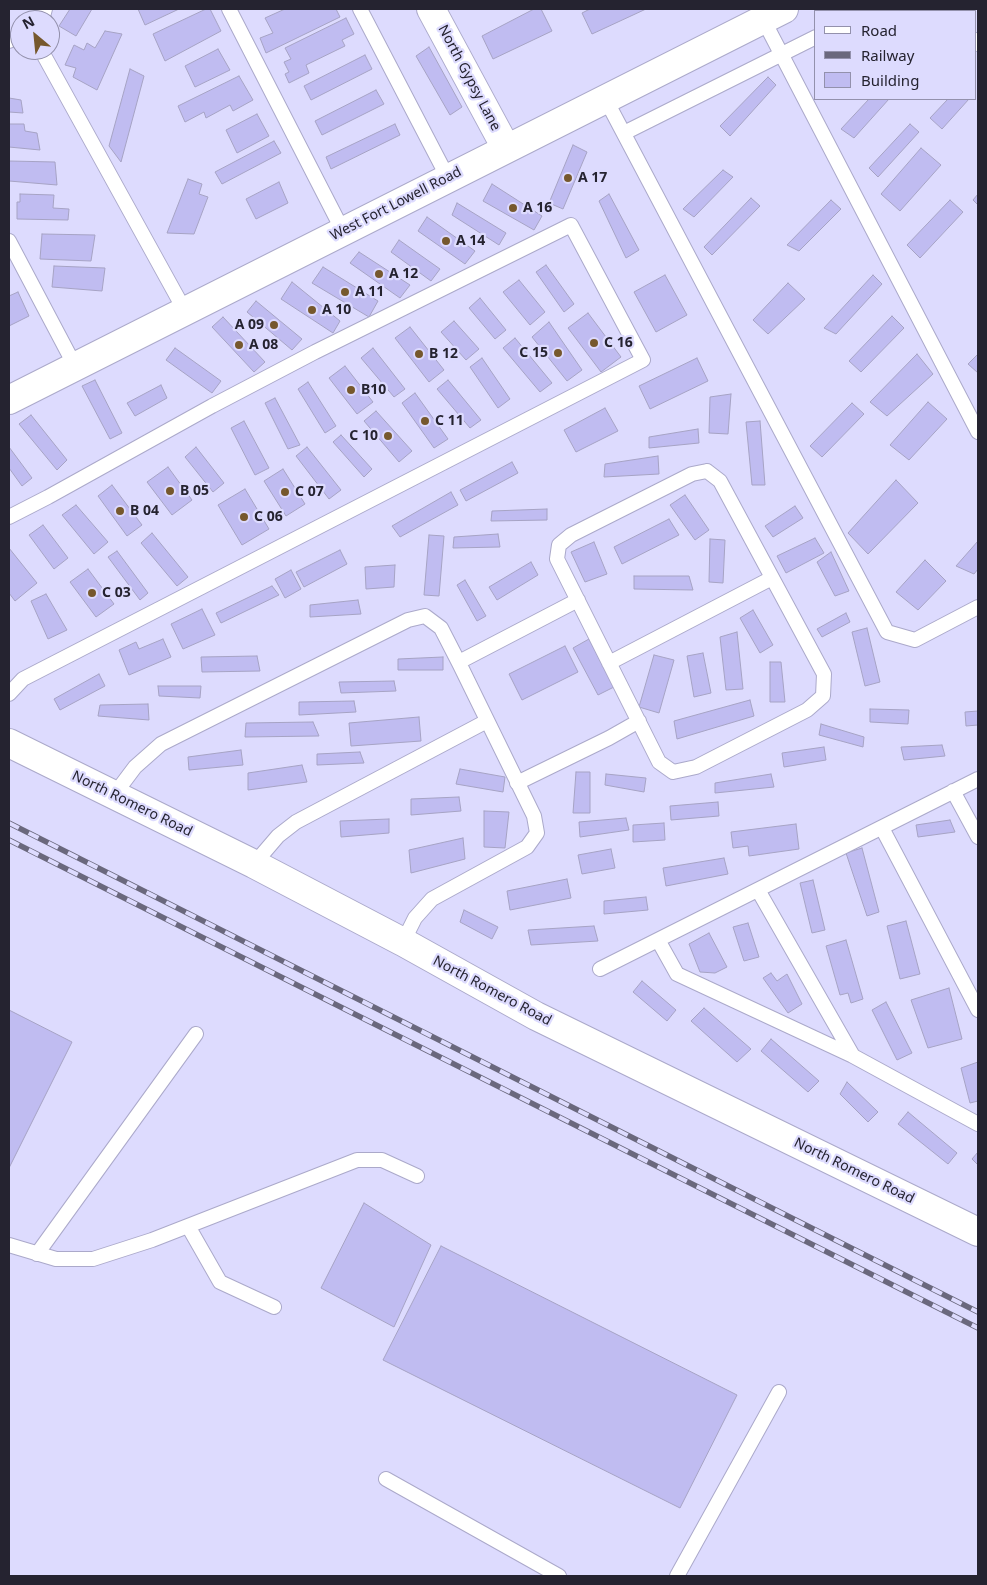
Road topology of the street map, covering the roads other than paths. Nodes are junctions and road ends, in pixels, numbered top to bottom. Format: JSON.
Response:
{"nodes":[{"id":1,"x":229,"y":9,"type":"edge"},
{"id":2,"x":360,"y":9,"type":"edge"},
{"id":3,"x":432,"y":9,"type":"edge"},
{"id":4,"x":773,"y":14,"type":"edge"},
{"id":5,"x":814,"y":38,"type":"edge"},
{"id":6,"x":781,"y":54,"type":"junction"},
{"id":7,"x":47,"y":60,"type":"edge"},
{"id":8,"x":605,"y":98,"type":"junction"},
{"id":9,"x":624,"y":133,"type":"junction"},
{"id":10,"x":506,"y":148,"type":"junction"},
{"id":11,"x":448,"y":178,"type":"junction"},
{"id":12,"x":343,"y":231,"type":"junction"},
{"id":13,"x":9,"y":241,"type":"edge"},
{"id":14,"x":185,"y":311,"type":"junction"},
{"id":15,"x":75,"y":366,"type":"junction"},
{"id":16,"x":9,"y":400,"type":"edge"},
{"id":17,"x":978,"y":432,"type":"edge"},
{"id":18,"x":9,"y":517,"type":"edge"},
{"id":19,"x":772,"y":578,"type":"junction"},
{"id":20,"x":578,"y":600,"type":"junction"},
{"id":21,"x":978,"y":607,"type":"edge"},
{"id":22,"x":459,"y":662,"type":"junction"},
{"id":23,"x":610,"y":663,"type":"junction"},
{"id":24,"x":9,"y":694,"type":"edge"},
{"id":25,"x":639,"y":721,"type":"junction"},
{"id":26,"x":488,"y":722,"type":"junction"},
{"id":27,"x":9,"y":743,"type":"edge"},
{"id":28,"x":978,"y":779,"type":"edge"},
{"id":29,"x":517,"y":783,"type":"junction"},
{"id":30,"x":953,"y":791,"type":"junction"},
{"id":31,"x":114,"y":795,"type":"junction"},
{"id":32,"x":882,"y":828,"type":"junction"},
{"id":33,"x":978,"y":837,"type":"edge"},
{"id":34,"x":254,"y":864,"type":"junction"},
{"id":35,"x":758,"y":890,"type":"junction"},
{"id":36,"x":658,"y":940,"type":"junction"},
{"id":37,"x":403,"y":942,"type":"junction"},
{"id":38,"x":600,"y":969,"type":"dead end"},
{"id":39,"x":978,"y":1010,"type":"edge"},
{"id":40,"x":196,"y":1034,"type":"dead end"},
{"id":41,"x":853,"y":1056,"type":"junction"},
{"id":42,"x":978,"y":1124,"type":"edge"},
{"id":43,"x":417,"y":1176,"type":"dead end"},
{"id":44,"x":188,"y":1226,"type":"junction"},
{"id":45,"x":978,"y":1232,"type":"edge"},
{"id":46,"x":9,"y":1245,"type":"edge"},
{"id":47,"x":38,"y":1254,"type":"junction"},
{"id":48,"x":274,"y":1307,"type":"dead end"},
{"id":49,"x":779,"y":1392,"type":"dead end"},
{"id":50,"x":386,"y":1479,"type":"dead end"},
{"id":51,"x":559,"y":1576,"type":"edge"},
{"id":52,"x":677,"y":1576,"type":"edge"}],
"edges":[{"from":1,"to":12,"type":"lane"},
{"from":2,"to":11,"type":"lane"},
{"from":3,"to":10,"type":"street","name":"North Gypsy Lane"},
{"from":4,"to":6,"type":"lane"},
{"from":4,"to":8,"type":"street","name":"West Fort Lowell Road"},
{"from":5,"to":6,"type":"lane"},
{"from":6,"to":9,"type":"lane"},
{"from":6,"to":17,"type":"lane"},
{"from":7,"to":14,"type":"lane"},
{"from":8,"to":9,"type":"lane"},
{"from":8,"to":10,"type":"street","name":"West Fort Lowell Road"},
{"from":9,"to":21,"type":"lane"},
{"from":10,"to":11,"type":"street","name":"West Fort Lowell Road"},
{"from":11,"to":12,"type":"street","name":"West Fort Lowell Road"},
{"from":12,"to":14,"type":"street","name":"West Fort Lowell Road"},
{"from":13,"to":15,"type":"lane"},
{"from":14,"to":15,"type":"street","name":"West Fort Lowell Road"},
{"from":15,"to":16,"type":"street","name":"West Fort Lowell Road"},
{"from":18,"to":24,"type":"lane"},
{"from":19,"to":20,"type":"lane"},
{"from":19,"to":23,"type":"lane"},
{"from":19,"to":25,"type":"lane"},
{"from":20,"to":22,"type":"lane"},
{"from":20,"to":23,"type":"lane"},
{"from":22,"to":26,"type":"lane"},
{"from":22,"to":31,"type":"lane"},
{"from":23,"to":25,"type":"lane"},
{"from":25,"to":29,"type":"lane"},
{"from":26,"to":29,"type":"lane"},
{"from":26,"to":34,"type":"lane"},
{"from":27,"to":31,"type":"street","name":"North Romero Road"},
{"from":28,"to":30,"type":"lane"},
{"from":29,"to":37,"type":"lane"},
{"from":30,"to":32,"type":"lane"},
{"from":30,"to":33,"type":"lane"},
{"from":31,"to":34,"type":"street","name":"North Romero Road"},
{"from":32,"to":35,"type":"lane"},
{"from":32,"to":39,"type":"lane"},
{"from":34,"to":37,"type":"street","name":"North Romero Road"},
{"from":35,"to":36,"type":"lane"},
{"from":35,"to":41,"type":"lane"},
{"from":36,"to":38,"type":"lane"},
{"from":36,"to":41,"type":"lane"},
{"from":37,"to":45,"type":"street","name":"North Romero Road"},
{"from":40,"to":47,"type":"lane"},
{"from":41,"to":42,"type":"lane"},
{"from":43,"to":44,"type":"lane"},
{"from":44,"to":47,"type":"lane"},
{"from":44,"to":48,"type":"lane"},
{"from":46,"to":47,"type":"lane"},
{"from":49,"to":52,"type":"lane"},
{"from":50,"to":51,"type":"lane"}]}
